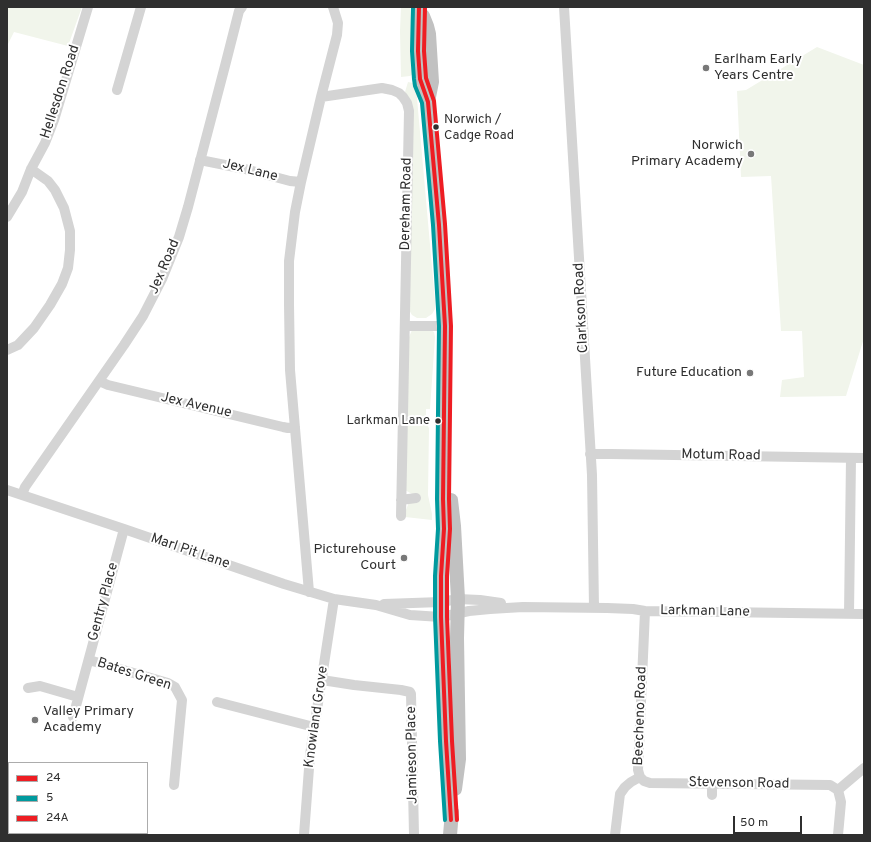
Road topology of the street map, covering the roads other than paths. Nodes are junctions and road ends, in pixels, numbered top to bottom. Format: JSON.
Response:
{"nodes":[{"id":1,"x":88,"y":7,"type":"edge"},
{"id":2,"x":141,"y":7,"type":"edge"},
{"id":3,"x":242,"y":7,"type":"edge"},
{"id":4,"x":333,"y":7,"type":"edge"},
{"id":5,"x":422,"y":7,"type":"edge"},
{"id":6,"x":564,"y":7,"type":"edge"},
{"id":7,"x":117,"y":90,"type":"dead end"},
{"id":8,"x":320,"y":97,"type":"junction"},
{"id":9,"x":200,"y":160,"type":"junction"},
{"id":10,"x":31,"y":169,"type":"junction"},
{"id":11,"x":301,"y":182,"type":"junction"},
{"id":12,"x":7,"y":217,"type":"edge"},
{"id":13,"x":405,"y":326,"type":"junction"},
{"id":14,"x":445,"y":326,"type":"junction"},
{"id":15,"x":7,"y":350,"type":"edge"},
{"id":16,"x":99,"y":381,"type":"junction"},
{"id":17,"x":295,"y":427,"type":"junction"},
{"id":18,"x":444,"y":431,"type":"junction"},
{"id":19,"x":590,"y":454,"type":"junction"},
{"id":20,"x":851,"y":458,"type":"junction"},
{"id":21,"x":864,"y":458,"type":"edge"},
{"id":22,"x":7,"y":490,"type":"edge"},
{"id":23,"x":22,"y":495,"type":"junction"},
{"id":24,"x":416,"y":498,"type":"dead end"},
{"id":25,"x":401,"y":500,"type":"junction"},
{"id":26,"x":401,"y":516,"type":"dead end"},
{"id":27,"x":124,"y":529,"type":"junction"},
{"id":28,"x":309,"y":592,"type":"junction"},
{"id":29,"x":334,"y":599,"type":"junction"},
{"id":30,"x":458,"y":599,"type":"junction"},
{"id":31,"x":441,"y":602,"type":"junction"},
{"id":32,"x":376,"y":605,"type":"junction"},
{"id":33,"x":523,"y":607,"type":"junction"},
{"id":34,"x":594,"y":608,"type":"junction"},
{"id":35,"x":645,"y":611,"type":"junction"},
{"id":36,"x":458,"y":614,"type":"junction"},
{"id":37,"x":849,"y":614,"type":"junction"},
{"id":38,"x":864,"y":614,"type":"edge"},
{"id":39,"x":441,"y":617,"type":"junction"},
{"id":40,"x":89,"y":660,"type":"junction"},
{"id":41,"x":322,"y":680,"type":"junction"},
{"id":42,"x":28,"y":688,"type":"dead end"},
{"id":43,"x":78,"y":697,"type":"junction"},
{"id":44,"x":218,"y":702,"type":"dead end"},
{"id":45,"x":73,"y":717,"type":"dead end"},
{"id":46,"x":314,"y":727,"type":"junction"},
{"id":47,"x":864,"y":768,"type":"edge"},
{"id":48,"x":640,"y":777,"type":"junction"},
{"id":49,"x":712,"y":784,"type":"junction"},
{"id":50,"x":174,"y":785,"type":"dead end"},
{"id":51,"x":838,"y":790,"type":"junction"},
{"id":52,"x":712,"y":795,"type":"dead end"},
{"id":53,"x":451,"y":820,"type":"junction"},
{"id":54,"x":304,"y":835,"type":"edge"},
{"id":55,"x":414,"y":835,"type":"edge"},
{"id":56,"x":450,"y":835,"type":"edge"},
{"id":57,"x":615,"y":835,"type":"edge"},
{"id":58,"x":838,"y":835,"type":"edge"}],
"edges":[{"from":1,"to":10,"type":"street","name":"Hellesdon Road"},
{"from":2,"to":7,"type":"street"},
{"from":3,"to":9,"type":"street","name":"Jex Road"},
{"from":4,"to":8,"type":"street"},
{"from":5,"to":14,"type":"highway","name":"Dereham Road"},
{"from":6,"to":19,"type":"street","name":"Clarkson Road"},
{"from":8,"to":11,"type":"street"},
{"from":8,"to":13,"type":"street","name":"Dereham Road"},
{"from":9,"to":11,"type":"street","name":"Jex Lane"},
{"from":9,"to":16,"type":"street","name":"Jex Road"},
{"from":10,"to":12,"type":"street","name":"Hellesdon Road"},
{"from":10,"to":15,"type":"street"},
{"from":11,"to":17,"type":"street"},
{"from":13,"to":14,"type":"street"},
{"from":13,"to":25,"type":"street","name":"Dereham Road"},
{"from":14,"to":18,"type":"highway","name":"Dereham Road"},
{"from":16,"to":17,"type":"street","name":"Jex Avenue"},
{"from":16,"to":23,"type":"street","name":"Jex Road"},
{"from":17,"to":28,"type":"street"},
{"from":18,"to":30,"type":"highway","name":"Dereham Road"},
{"from":18,"to":31,"type":"highway","name":"Dereham Road"},
{"from":19,"to":20,"type":"street","name":"Motum Road"},
{"from":19,"to":34,"type":"street","name":"Clarkson Road"},
{"from":20,"to":21,"type":"street","name":"Motum Road"},
{"from":20,"to":37,"type":"street"},
{"from":22,"to":23,"type":"street","name":"Marl Pit Lane"},
{"from":23,"to":27,"type":"street","name":"Marl Pit Lane"},
{"from":24,"to":25,"type":"street"},
{"from":25,"to":26,"type":"street","name":"Dereham Road"},
{"from":27,"to":28,"type":"street","name":"Marl Pit Lane"},
{"from":27,"to":40,"type":"street","name":"Gentry Place"},
{"from":28,"to":29,"type":"street","name":"Marl Pit Lane"},
{"from":29,"to":32,"type":"street","name":"Marl Pit Lane"},
{"from":29,"to":41,"type":"street","name":"Knowland Grove"},
{"from":30,"to":31,"type":"street","name":"Marl Pit Lane"},
{"from":30,"to":33,"type":"street","name":"Larkman Lane"},
{"from":30,"to":36,"type":"highway","name":"Dereham Road"},
{"from":31,"to":32,"type":"street","name":"Marl Pit Lane"},
{"from":31,"to":39,"type":"highway","name":"Dereham Road"},
{"from":32,"to":39,"type":"street","name":"Marl Pit Lane"},
{"from":33,"to":34,"type":"street","name":"Larkman Lane"},
{"from":33,"to":36,"type":"street","name":"Larkman Lane"},
{"from":34,"to":35,"type":"street","name":"Larkman Lane"},
{"from":35,"to":37,"type":"street","name":"Larkman Lane"},
{"from":35,"to":48,"type":"street","name":"Beecheno Road"},
{"from":36,"to":39,"type":"street","name":"Larkman Lane"},
{"from":36,"to":53,"type":"highway","name":"Dereham Road"},
{"from":37,"to":38,"type":"street","name":"Larkman Lane"},
{"from":39,"to":53,"type":"highway","name":"Dereham Road"},
{"from":40,"to":43,"type":"street","name":"Gentry Place"},
{"from":40,"to":50,"type":"street","name":"Bates Green"},
{"from":41,"to":46,"type":"street","name":"Knowland Grove"},
{"from":41,"to":55,"type":"street","name":"Jamieson Place"},
{"from":42,"to":43,"type":"street"},
{"from":43,"to":45,"type":"street","name":"Gentry Place"},
{"from":44,"to":46,"type":"street"},
{"from":46,"to":54,"type":"street","name":"Knowland Grove"},
{"from":47,"to":51,"type":"street"},
{"from":48,"to":49,"type":"street","name":"Stevenson Road"},
{"from":48,"to":57,"type":"street","name":"Beecheno Road"},
{"from":49,"to":51,"type":"street","name":"Stevenson Road"},
{"from":49,"to":52,"type":"street"},
{"from":51,"to":58,"type":"street"},
{"from":53,"to":56,"type":"highway","name":"Dereham Road"}]}
